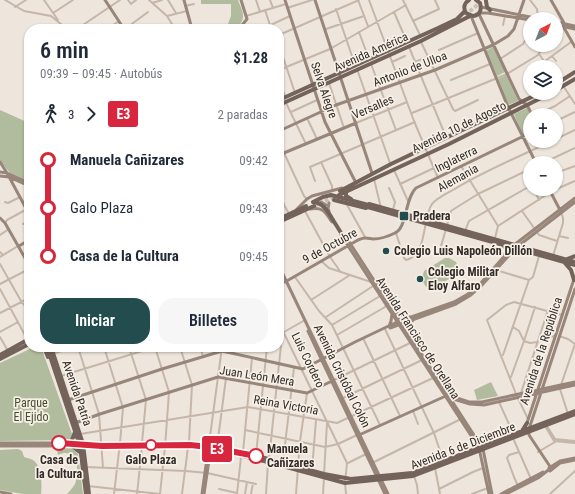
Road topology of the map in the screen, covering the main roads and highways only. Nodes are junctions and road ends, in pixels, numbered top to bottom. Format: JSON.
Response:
{"nodes":[{"id":1,"x":469,"y":0,"type":"edge"},
{"id":2,"x":476,"y":0,"type":"edge"},
{"id":3,"x":464,"y":2,"type":"edge"},
{"id":4,"x":483,"y":3,"type":"edge"},
{"id":5,"x":489,"y":11,"type":"road end"},
{"id":6,"x":464,"y":14,"type":"junction"},
{"id":7,"x":471,"y":16,"type":"junction"},
{"id":8,"x":440,"y":29,"type":"junction"},
{"id":9,"x":575,"y":72,"type":"edge"},
{"id":10,"x":340,"y":75,"type":"junction"},
{"id":11,"x":575,"y":79,"type":"edge"},
{"id":12,"x":563,"y":80,"type":"edge"},
{"id":13,"x":563,"y":86,"type":"edge"},
{"id":14,"x":313,"y":87,"type":"junction"},
{"id":15,"x":285,"y":99,"type":"joint"},
{"id":16,"x":526,"y":100,"type":"edge"},
{"id":17,"x":537,"y":100,"type":"edge"},
{"id":18,"x":346,"y":193,"type":"road end"},
{"id":19,"x":339,"y":195,"type":"junction"},
{"id":20,"x":334,"y":200,"type":"tunnel mouth"},
{"id":21,"x":312,"y":205,"type":"junction"},
{"id":22,"x":380,"y":207,"type":"junction"},
{"id":23,"x":372,"y":208,"type":"junction"},
{"id":24,"x":291,"y":214,"type":"junction"},
{"id":25,"x":404,"y":216,"type":"junction"},
{"id":26,"x":284,"y":217,"type":"edge"},
{"id":27,"x":284,"y":219,"type":"edge"},
{"id":28,"x":465,"y":233,"type":"junction"},
{"id":29,"x":346,"y":238,"type":"road end"},
{"id":30,"x":522,"y":243,"type":"road end"},
{"id":31,"x":504,"y":245,"type":"junction"},
{"id":32,"x":518,"y":248,"type":"junction"},
{"id":33,"x":511,"y":253,"type":"road end"},
{"id":34,"x":505,"y":255,"type":"road end"},
{"id":35,"x":575,"y":256,"type":"edge"},
{"id":36,"x":553,"y":258,"type":"junction"},
{"id":37,"x":564,"y":261,"type":"junction"},
{"id":38,"x":575,"y":262,"type":"edge"},
{"id":39,"x":575,"y":265,"type":"edge"},
{"id":40,"x":574,"y":278,"type":"edge"},
{"id":41,"x":24,"y":344,"type":"edge"},
{"id":42,"x":13,"y":349,"type":"junction"},
{"id":43,"x":49,"y":352,"type":"edge"},
{"id":44,"x":50,"y":352,"type":"edge"},
{"id":45,"x":53,"y":352,"type":"edge"},
{"id":46,"x":0,"y":355,"type":"edge"},
{"id":47,"x":0,"y":359,"type":"edge"},
{"id":48,"x":59,"y":375,"type":"junction"},
{"id":49,"x":66,"y":400,"type":"junction"},
{"id":50,"x":575,"y":413,"type":"edge"},
{"id":51,"x":530,"y":423,"type":"junction"},
{"id":52,"x":527,"y":432,"type":"junction"},
{"id":53,"x":78,"y":434,"type":"junction"},
{"id":54,"x":68,"y":443,"type":"road end"},
{"id":55,"x":72,"y":446,"type":"road end"},
{"id":56,"x":83,"y":447,"type":"junction"},
{"id":57,"x":209,"y":447,"type":"junction"},
{"id":58,"x":481,"y":449,"type":"junction"},
{"id":59,"x":242,"y":454,"type":"junction"},
{"id":60,"x":268,"y":460,"type":"junction"},
{"id":61,"x":84,"y":467,"type":"junction"},
{"id":62,"x":299,"y":469,"type":"junction"},
{"id":63,"x":324,"y":475,"type":"junction"},
{"id":64,"x":379,"y":478,"type":"junction"},
{"id":65,"x":86,"y":494,"type":"edge"},
{"id":66,"x":89,"y":494,"type":"edge"}],
"edges":[{"from":1,"to":3,"type":"main road"},
{"from":2,"to":4,"type":"main road"},
{"from":3,"to":6,"type":"main road"},
{"from":4,"to":5,"type":"main road"},
{"from":4,"to":7,"type":"main road","name":"Avenida América"},
{"from":6,"to":7,"type":"main road"},
{"from":6,"to":8,"type":"main road"},
{"from":6,"to":8,"type":"main road","name":"Avenida América"},
{"from":7,"to":8,"type":"main road","name":"Avenida América"},
{"from":8,"to":10,"type":"main road","name":"Avenida América"},
{"from":9,"to":12,"type":"main road"},
{"from":10,"to":14,"type":"main road","name":"Avenida América"},
{"from":10,"to":14,"type":"main road","name":"Avenida América"},
{"from":11,"to":13,"type":"main road"},
{"from":14,"to":15,"type":"main road","name":"Avenida América"},
{"from":14,"to":15,"type":"main road","name":"Avenida América"},
{"from":16,"to":19,"type":"main road","name":"Avenida 10 de Agosto"},
{"from":17,"to":19,"type":"main road","name":"Avenida 10 de Agosto"},
{"from":18,"to":22,"type":"main road"},
{"from":19,"to":23,"type":"main road"},
{"from":20,"to":23,"type":"main road"},
{"from":21,"to":23,"type":"main road","bridge":true},
{"from":21,"to":24,"type":"main road","name":"Avenida 10 de Agosto"},
{"from":21,"to":24,"type":"main road","name":"Avenida 10 de Agosto"},
{"from":21,"to":29,"type":"main road","bridge":true},
{"from":22,"to":23,"type":"main road"},
{"from":22,"to":25,"type":"main road"},
{"from":23,"to":25,"type":"main road"},
{"from":24,"to":26,"type":"main road","name":"Avenida 10 de Agosto"},
{"from":24,"to":27,"type":"main road","name":"Avenida 10 de Agosto"},
{"from":25,"to":28,"type":"main road"},
{"from":28,"to":31,"type":"main road"},
{"from":28,"to":32,"type":"main road"},
{"from":30,"to":32,"type":"main road"},
{"from":31,"to":32,"type":"main road"},
{"from":31,"to":34,"type":"main road"},
{"from":32,"to":33,"type":"main road"},
{"from":32,"to":36,"type":"main road"},
{"from":32,"to":36,"type":"main road"},
{"from":35,"to":37,"type":"main road"},
{"from":36,"to":37,"type":"main road"},
{"from":37,"to":38,"type":"main road"},
{"from":37,"to":39,"type":"main road"},
{"from":37,"to":40,"type":"main road"},
{"from":41,"to":42,"type":"main road"},
{"from":42,"to":46,"type":"main road"},
{"from":42,"to":47,"type":"main road"},
{"from":43,"to":48,"type":"main road"},
{"from":44,"to":48,"type":"main road"},
{"from":45,"to":48,"type":"main road"},
{"from":48,"to":49,"type":"main road","name":"Avenida Patria"},
{"from":49,"to":53,"type":"main road","name":"Avenida Patria"},
{"from":49,"to":53,"type":"main road","name":"Avenida Patria"},
{"from":50,"to":51,"type":"main road","name":"Avenida 6 de Diciembre"},
{"from":50,"to":52,"type":"main road","name":"Avenida 6 de Diciembre"},
{"from":51,"to":52,"type":"main road"},
{"from":51,"to":52,"type":"main road","name":"Avenida 6 de Diciembre"},
{"from":52,"to":58,"type":"main road","name":"Avenida 6 de Diciembre"},
{"from":53,"to":54,"type":"main road"},
{"from":53,"to":56,"type":"main road","name":"Avenida Patria"},
{"from":53,"to":56,"type":"main road","name":"Avenida Patria"},
{"from":55,"to":56,"type":"main road"},
{"from":56,"to":57,"type":"main road","name":"Avenida 6 de Diciembre"},
{"from":56,"to":61,"type":"main road","name":"Avenida Patria"},
{"from":57,"to":59,"type":"main road","name":"Avenida 6 de Diciembre"},
{"from":57,"to":59,"type":"main road","name":"Avenida 6 de Diciembre"},
{"from":58,"to":64,"type":"main road","name":"Avenida 6 de Diciembre"},
{"from":58,"to":64,"type":"main road","name":"Avenida 6 de Diciembre"},
{"from":59,"to":60,"type":"main road","name":"Avenida 6 de Diciembre"},
{"from":59,"to":60,"type":"main road","name":"Avenida 6 de Diciembre"},
{"from":60,"to":62,"type":"main road","name":"Avenida 6 de Diciembre"},
{"from":60,"to":62,"type":"main road","name":"Avenida 6 de Diciembre"},
{"from":61,"to":65,"type":"main road","name":"Avenida Patria"},
{"from":61,"to":66,"type":"main road","name":"Avenida Patria"},
{"from":62,"to":63,"type":"main road","name":"Avenida 6 de Diciembre"},
{"from":62,"to":63,"type":"main road","name":"Avenida 6 de Diciembre"},
{"from":63,"to":64,"type":"main road","name":"Avenida 6 de Diciembre"}]}
